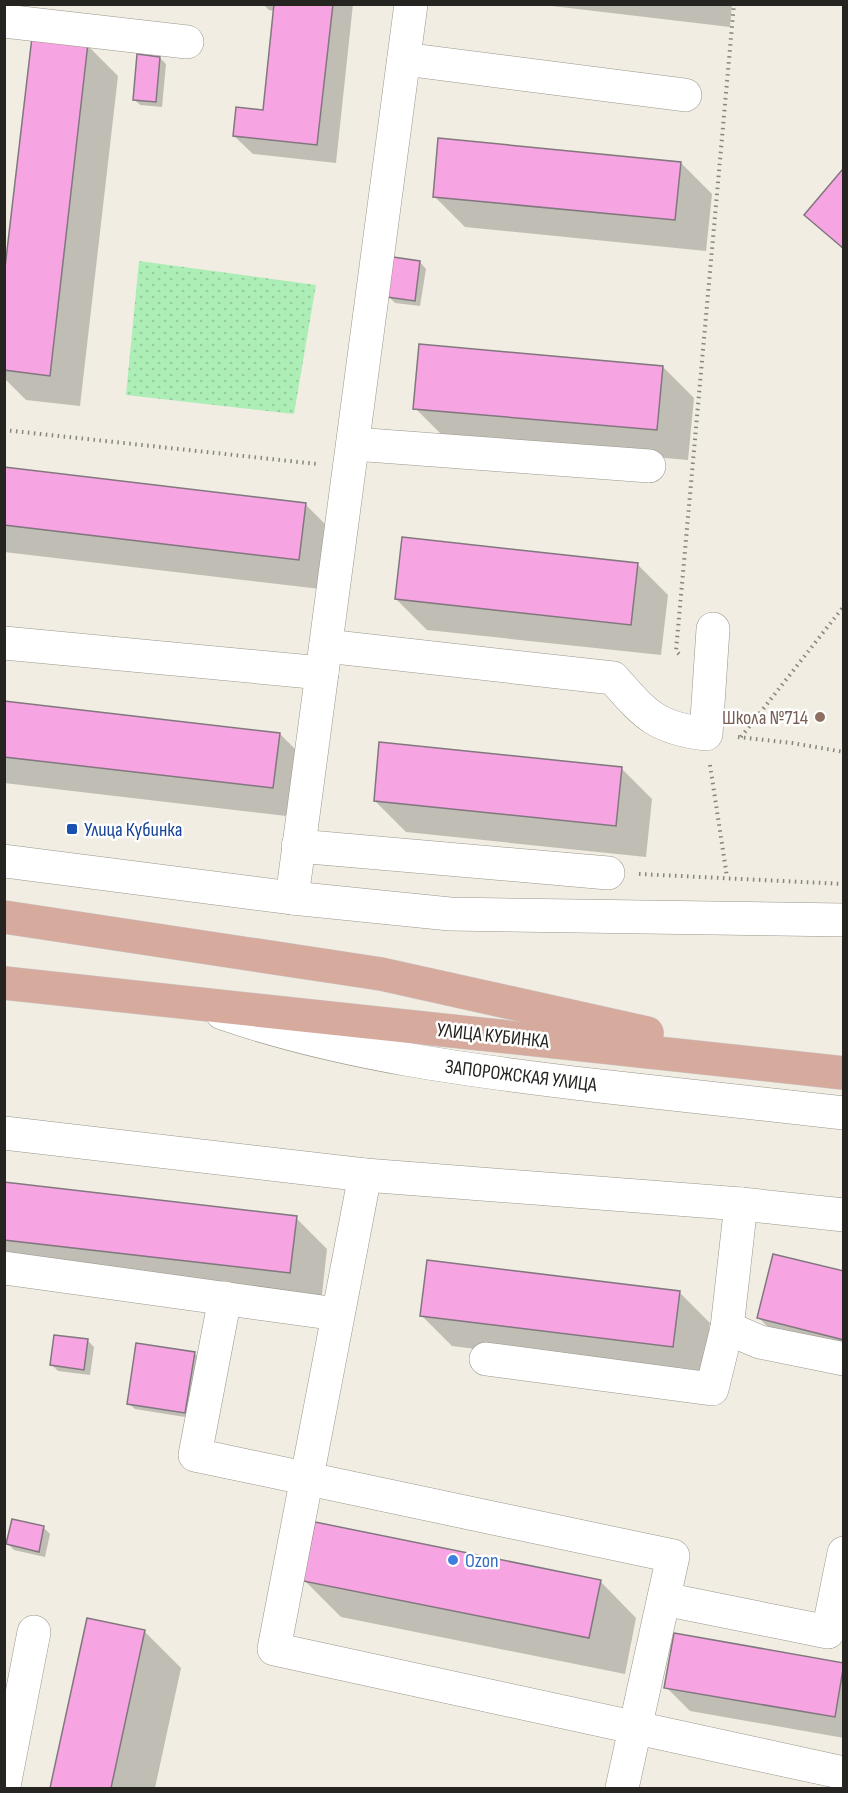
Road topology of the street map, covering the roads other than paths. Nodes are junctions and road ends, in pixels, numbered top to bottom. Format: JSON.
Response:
{"nodes":[{"id":1,"x":411,"y":4,"type":"edge"},
{"id":2,"x":4,"y":21,"type":"edge"},
{"id":3,"x":187,"y":42,"type":"dead end"},
{"id":4,"x":405,"y":59,"type":"junction"},
{"id":5,"x":685,"y":95,"type":"dead end"},
{"id":6,"x":352,"y":456,"type":"junction"},
{"id":7,"x":649,"y":466,"type":"dead end"},
{"id":8,"x":713,"y":629,"type":"dead end"},
{"id":9,"x":4,"y":643,"type":"edge"},
{"id":10,"x":324,"y":659,"type":"junction"},
{"id":11,"x":298,"y":846,"type":"junction"},
{"id":12,"x":4,"y":861,"type":"edge"},
{"id":13,"x":608,"y":873,"type":"road end"},
{"id":14,"x":292,"y":898,"type":"junction"},
{"id":15,"x":4,"y":917,"type":"edge"},
{"id":16,"x":843,"y":920,"type":"edge"},
{"id":17,"x":4,"y":983,"type":"edge"},
{"id":18,"x":204,"y":1007,"type":"junction"},
{"id":19,"x":810,"y":1069,"type":"junction"},
{"id":20,"x":843,"y":1073,"type":"edge"},
{"id":21,"x":843,"y":1113,"type":"edge"},
{"id":22,"x":4,"y":1133,"type":"edge"},
{"id":23,"x":364,"y":1175,"type":"junction"},
{"id":24,"x":741,"y":1204,"type":"junction"},
{"id":25,"x":843,"y":1215,"type":"edge"},
{"id":26,"x":4,"y":1268,"type":"edge"},
{"id":27,"x":225,"y":1298,"type":"junction"},
{"id":28,"x":338,"y":1314,"type":"junction"},
{"id":29,"x":727,"y":1328,"type":"junction"},
{"id":30,"x":486,"y":1359,"type":"dead end"},
{"id":31,"x":843,"y":1359,"type":"edge"},
{"id":32,"x":306,"y":1477,"type":"junction"},
{"id":33,"x":843,"y":1553,"type":"edge"},
{"id":34,"x":664,"y":1599,"type":"junction"},
{"id":35,"x":34,"y":1632,"type":"dead end"},
{"id":36,"x":636,"y":1728,"type":"junction"},
{"id":37,"x":843,"y":1773,"type":"edge"},
{"id":38,"x":4,"y":1786,"type":"edge"},
{"id":39,"x":622,"y":1788,"type":"edge"}],
"edges":[{"from":1,"to":4,"type":"street"},
{"from":2,"to":3,"type":"street"},
{"from":4,"to":5,"type":"street"},
{"from":4,"to":6,"type":"street"},
{"from":6,"to":7,"type":"street"},
{"from":6,"to":10,"type":"street"},
{"from":8,"to":10,"type":"street"},
{"from":9,"to":10,"type":"street"},
{"from":10,"to":11,"type":"street"},
{"from":11,"to":13,"type":"street"},
{"from":11,"to":14,"type":"street"},
{"from":12,"to":14,"type":"street"},
{"from":14,"to":16,"type":"street"},
{"from":15,"to":19,"type":"main road"},
{"from":17,"to":18,"type":"main road","name":"УЛИЦА КУБИНКА"},
{"from":18,"to":19,"type":"main road","name":"УЛИЦА КУБИНКА"},
{"from":18,"to":21,"type":"street","name":"ЗАПОРОЖСКАЯ УЛИЦА"},
{"from":19,"to":20,"type":"main road","name":"УЛИЦА КУБИНКА"},
{"from":22,"to":23,"type":"street"},
{"from":23,"to":24,"type":"street"},
{"from":23,"to":28,"type":"street"},
{"from":24,"to":25,"type":"street"},
{"from":24,"to":29,"type":"street"},
{"from":26,"to":27,"type":"street"},
{"from":27,"to":28,"type":"street"},
{"from":27,"to":32,"type":"street"},
{"from":28,"to":32,"type":"street"},
{"from":29,"to":30,"type":"street"},
{"from":29,"to":31,"type":"street"},
{"from":32,"to":34,"type":"street"},
{"from":32,"to":36,"type":"street"},
{"from":33,"to":34,"type":"street"},
{"from":34,"to":36,"type":"street"},
{"from":35,"to":38,"type":"street"},
{"from":36,"to":37,"type":"street"},
{"from":36,"to":39,"type":"street"}]}
